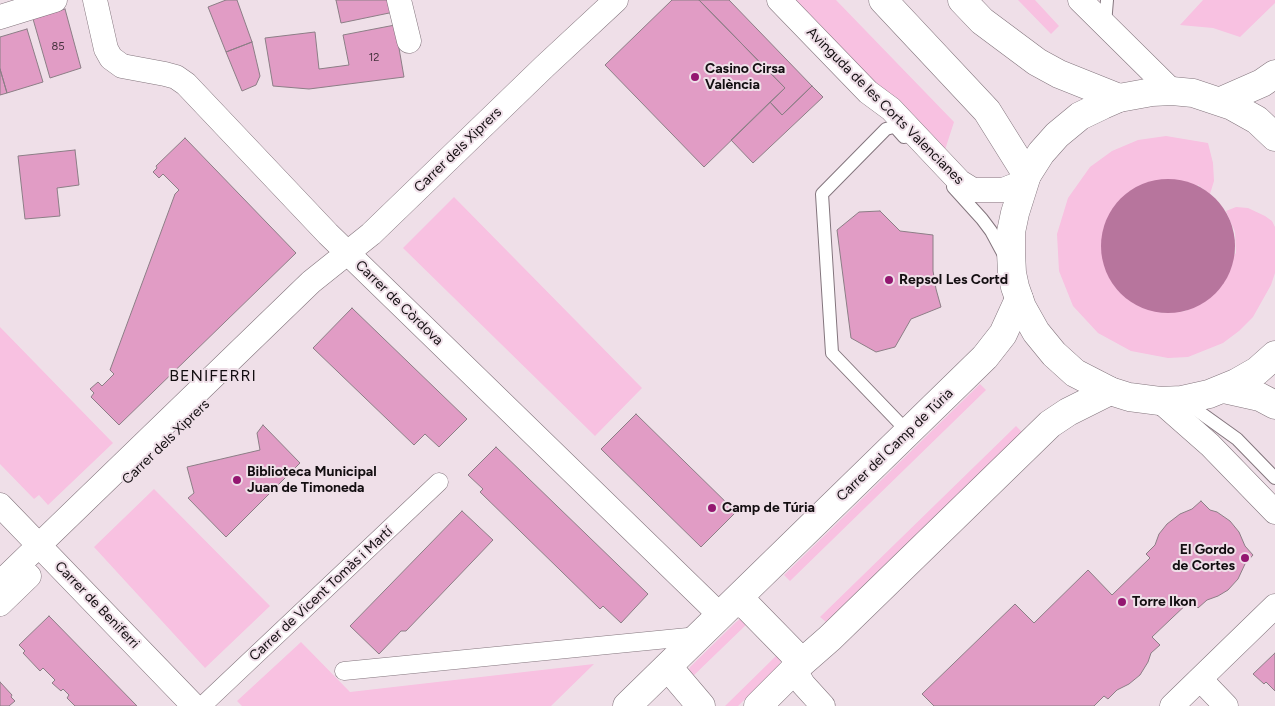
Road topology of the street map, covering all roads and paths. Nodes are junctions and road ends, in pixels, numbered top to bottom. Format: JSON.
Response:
{"nodes":[{"id":1,"x":54,"y":0,"type":"edge"},
{"id":2,"x":95,"y":0,"type":"edge"},
{"id":3,"x":399,"y":0,"type":"edge"},
{"id":4,"x":591,"y":0,"type":"edge"},
{"id":5,"x":616,"y":0,"type":"edge"},
{"id":6,"x":779,"y":0,"type":"edge"},
{"id":7,"x":883,"y":0,"type":"edge"},
{"id":8,"x":962,"y":0,"type":"edge"},
{"id":9,"x":1080,"y":0,"type":"edge"},
{"id":10,"x":1107,"y":0,"type":"edge"},
{"id":11,"x":0,"y":17,"type":"edge"},
{"id":12,"x":1106,"y":24,"type":"junction"},
{"id":13,"x":409,"y":40,"type":"dead end"},
{"id":14,"x":545,"y":66,"type":"junction"},
{"id":15,"x":1275,"y":74,"type":"edge"},
{"id":16,"x":1172,"y":91,"type":"junction"},
{"id":17,"x":1119,"y":98,"type":"junction"},
{"id":18,"x":1221,"y":101,"type":"junction"},
{"id":19,"x":1275,"y":137,"type":"edge"},
{"id":20,"x":1027,"y":176,"type":"junction"},
{"id":21,"x":348,"y":253,"type":"junction"},
{"id":22,"x":1012,"y":273,"type":"junction"},
{"id":23,"x":1019,"y":299,"type":"junction"},
{"id":24,"x":1275,"y":356,"type":"edge"},
{"id":25,"x":1224,"y":389,"type":"junction"},
{"id":26,"x":1110,"y":391,"type":"junction"},
{"id":27,"x":1171,"y":400,"type":"junction"},
{"id":28,"x":1275,"y":405,"type":"edge"},
{"id":29,"x":908,"y":432,"type":"junction"},
{"id":30,"x":1275,"y":478,"type":"edge"},
{"id":31,"x":439,"y":482,"type":"dead end"},
{"id":32,"x":0,"y":505,"type":"edge"},
{"id":33,"x":1275,"y":512,"type":"edge"},
{"id":34,"x":44,"y":550,"type":"junction"},
{"id":35,"x":0,"y":583,"type":"edge"},
{"id":36,"x":0,"y":604,"type":"edge"},
{"id":37,"x":1275,"y":606,"type":"edge"},
{"id":38,"x":727,"y":608,"type":"junction"},
{"id":39,"x":698,"y":636,"type":"junction"},
{"id":40,"x":672,"y":663,"type":"junction"},
{"id":41,"x":797,"y":668,"type":"junction"},
{"id":42,"x":344,"y":671,"type":"dead end"},
{"id":43,"x":1200,"y":679,"type":"junction"},
{"id":44,"x":194,"y":706,"type":"edge"},
{"id":45,"x":202,"y":706,"type":"edge"},
{"id":46,"x":627,"y":706,"type":"edge"},
{"id":47,"x":701,"y":706,"type":"edge"},
{"id":48,"x":758,"y":706,"type":"edge"},
{"id":49,"x":824,"y":706,"type":"edge"},
{"id":50,"x":1172,"y":706,"type":"edge"},
{"id":51,"x":1226,"y":706,"type":"edge"}],
"edges":[{"from":1,"to":11,"type":"street"},
{"from":2,"to":21,"type":"street","name":"Carrer de Còrdova"},
{"from":3,"to":13,"type":"street"},
{"from":4,"to":14,"type":"street","name":"Carrer dels Xiprers"},
{"from":5,"to":14,"type":"street","name":"Carrer dels Xiprers"},
{"from":6,"to":20,"type":"street","name":"Avinguda de les Corts Valencianes"},
{"from":7,"to":20,"type":"main road"},
{"from":8,"to":17,"type":"main road"},
{"from":9,"to":12,"type":"street"},
{"from":10,"to":12,"type":"lane"},
{"from":12,"to":16,"type":"street"},
{"from":14,"to":21,"type":"street","name":"Carrer dels Xiprers"},
{"from":15,"to":18,"type":"main road"},
{"from":16,"to":17,"type":"main road"},
{"from":16,"to":18,"type":"main road"},
{"from":17,"to":20,"type":"main road"},
{"from":18,"to":19,"type":"main road"},
{"from":20,"to":22,"type":"main road"},
{"from":21,"to":34,"type":"street","name":"Carrer dels Xiprers"},
{"from":21,"to":38,"type":"street","name":"Carrer de Còrdova"},
{"from":22,"to":23,"type":"main road"},
{"from":22,"to":29,"type":"lane"},
{"from":23,"to":26,"type":"main road"},
{"from":23,"to":29,"type":"main road","name":"Carrer del Camp de Túria"},
{"from":24,"to":25,"type":"main road"},
{"from":25,"to":27,"type":"main road"},
{"from":25,"to":28,"type":"main road"},
{"from":26,"to":27,"type":"main road"},
{"from":26,"to":41,"type":"main road"},
{"from":27,"to":30,"type":"lane"},
{"from":27,"to":33,"type":"street"},
{"from":29,"to":38,"type":"main road","name":"Carrer del Camp de Túria"},
{"from":31,"to":45,"type":"street","name":"Carrer de Vicent Tomàs i Martí"},
{"from":32,"to":34,"type":"street","name":"Carrer de Beniferri"},
{"from":34,"to":35,"type":"street","name":"Carrer dels Xiprers"},
{"from":34,"to":36,"type":"street","name":"Carrer dels Xiprers"},
{"from":34,"to":44,"type":"street","name":"Carrer de Beniferri"},
{"from":37,"to":43,"type":"street"},
{"from":38,"to":39,"type":"main road","name":"Carrer del Camp de Túria"},
{"from":38,"to":41,"type":"main road"},
{"from":39,"to":40,"type":"main road","name":"Carrer del Camp de Túria"},
{"from":39,"to":42,"type":"street"},
{"from":40,"to":46,"type":"main road","name":"Carrer del Camp de Túria"},
{"from":40,"to":47,"type":"main road"},
{"from":41,"to":48,"type":"main road"},
{"from":41,"to":49,"type":"street"},
{"from":43,"to":50,"type":"street"},
{"from":43,"to":51,"type":"street"}]}
